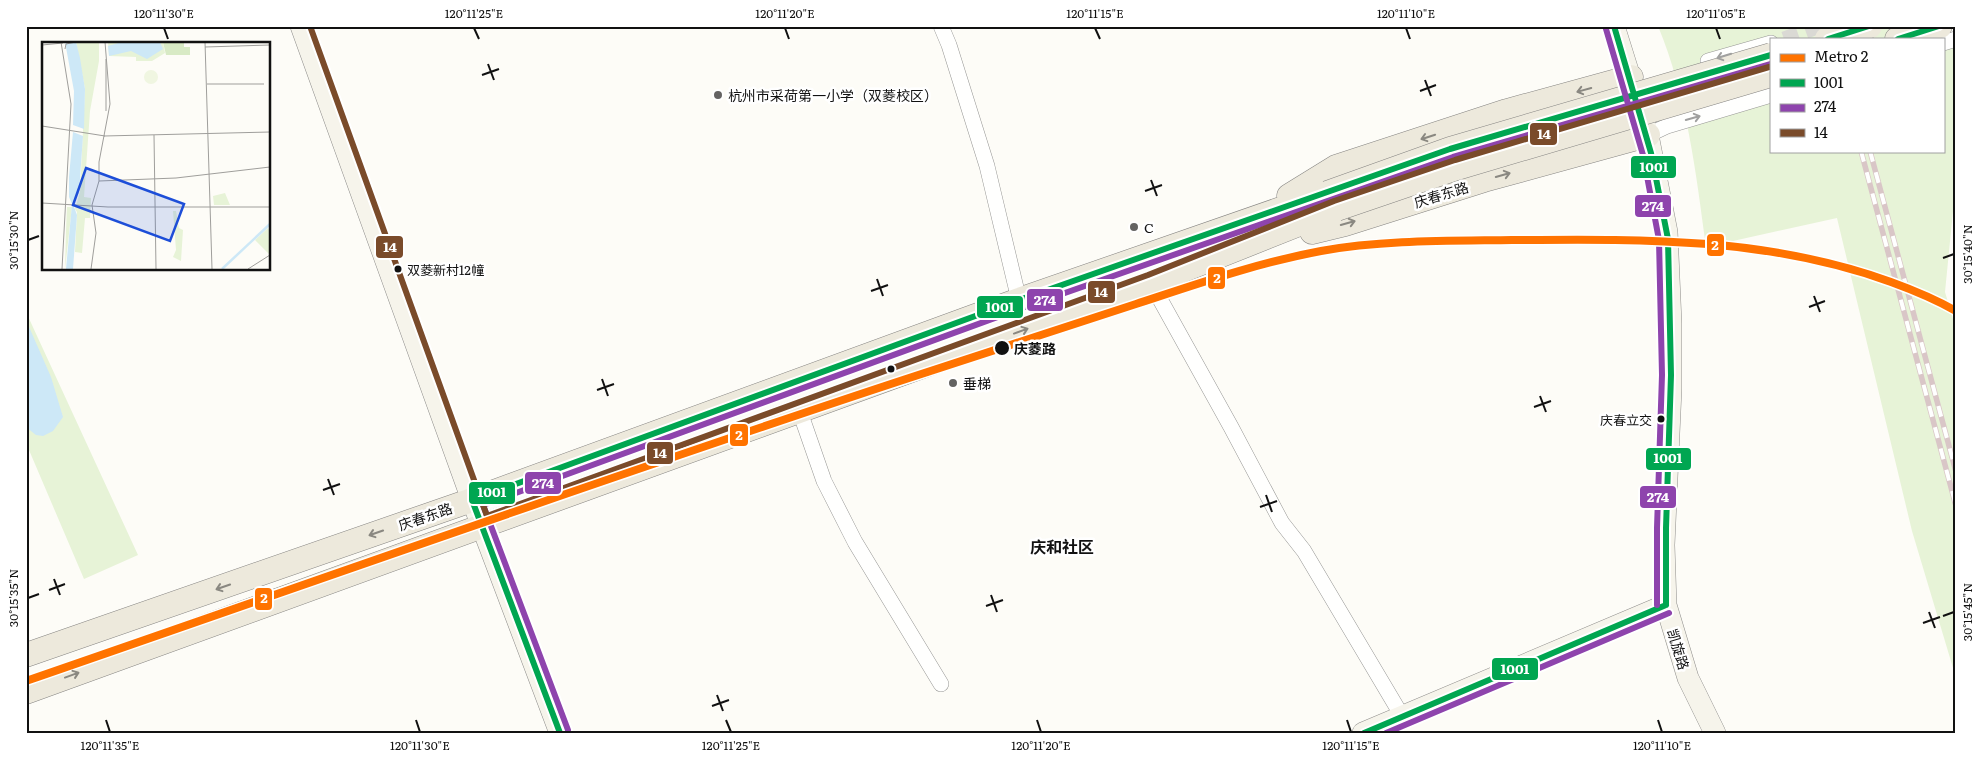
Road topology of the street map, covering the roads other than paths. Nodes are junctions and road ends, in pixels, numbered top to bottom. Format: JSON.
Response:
{"nodes":[{"id":1,"x":301,"y":26,"type":"edge"},
{"id":2,"x":941,"y":26,"type":"edge"},
{"id":3,"x":1614,"y":26,"type":"edge"},
{"id":4,"x":1870,"y":26,"type":"edge"},
{"id":5,"x":1940,"y":26,"type":"edge"},
{"id":6,"x":1830,"y":38,"type":"edge"},
{"id":7,"x":1900,"y":38,"type":"edge"},
{"id":8,"x":1956,"y":39,"type":"edge"},
{"id":9,"x":1770,"y":42,"type":"edge"},
{"id":10,"x":1944,"y":43,"type":"edge"},
{"id":11,"x":1770,"y":55,"type":"edge"},
{"id":12,"x":1770,"y":76,"type":"edge"},
{"id":13,"x":1630,"y":77,"type":"junction"},
{"id":14,"x":1770,"y":95,"type":"edge"},
{"id":15,"x":1648,"y":135,"type":"junction"},
{"id":16,"x":1332,"y":201,"type":"junction"},
{"id":17,"x":1246,"y":221,"type":"junction"},
{"id":18,"x":1233,"y":250,"type":"junction"},
{"id":19,"x":1151,"y":283,"type":"junction"},
{"id":20,"x":1019,"y":300,"type":"junction"},
{"id":21,"x":800,"y":412,"type":"junction"},
{"id":22,"x":472,"y":500,"type":"junction"},
{"id":23,"x":482,"y":527,"type":"junction"},
{"id":24,"x":1666,"y":604,"type":"junction"},
{"id":25,"x":26,"y":655,"type":"edge"},
{"id":26,"x":941,"y":684,"type":"dead end"},
{"id":27,"x":26,"y":692,"type":"edge"},
{"id":28,"x":1402,"y":716,"type":"junction"},
{"id":29,"x":560,"y":733,"type":"edge"},
{"id":30,"x":1363,"y":733,"type":"edge"},
{"id":31,"x":1715,"y":733,"type":"edge"}],
"edges":[{"from":1,"to":22,"type":"street"},
{"from":2,"to":20,"type":"street"},
{"from":3,"to":13,"type":"street","name":"凯旋路"},
{"from":4,"to":6,"type":"main road","bridge":true},
{"from":5,"to":7,"type":"main road"},
{"from":8,"to":10,"type":"street"},
{"from":9,"to":13,"type":"street","one_way":true},
{"from":11,"to":16,"type":"main road","bridge":true},
{"from":12,"to":16,"type":"main road","bridge":true},
{"from":13,"to":15,"type":"street","name":"凯旋路"},
{"from":13,"to":17,"type":"main road","name":"庆春东路","one_way":true},
{"from":15,"to":14,"type":"street","one_way":true},
{"from":18,"to":15,"type":"main road","name":"庆春东路","one_way":true},
{"from":15,"to":24,"type":"street","name":"凯旋路"},
{"from":16,"to":17,"type":"main road","name":"庆春东路"},
{"from":16,"to":18,"type":"main road","name":"庆春东路"},
{"from":17,"to":20,"type":"main road","name":"庆春东路"},
{"from":18,"to":19,"type":"main road","name":"庆春东路"},
{"from":21,"to":19,"type":"main road","name":"庆春东路","one_way":true},
{"from":19,"to":28,"type":"street"},
{"from":20,"to":22,"type":"main road","name":"庆春东路"},
{"from":21,"to":23,"type":"main road","name":"庆春东路"},
{"from":21,"to":26,"type":"street"},
{"from":22,"to":23,"type":"street"},
{"from":22,"to":25,"type":"main road","name":"庆春东路","one_way":true},
{"from":27,"to":23,"type":"main road","name":"庆春东路","one_way":true},
{"from":23,"to":29,"type":"street"},
{"from":24,"to":28,"type":"street"},
{"from":24,"to":31,"type":"street","name":"凯旋路"},
{"from":28,"to":30,"type":"street"}]}
